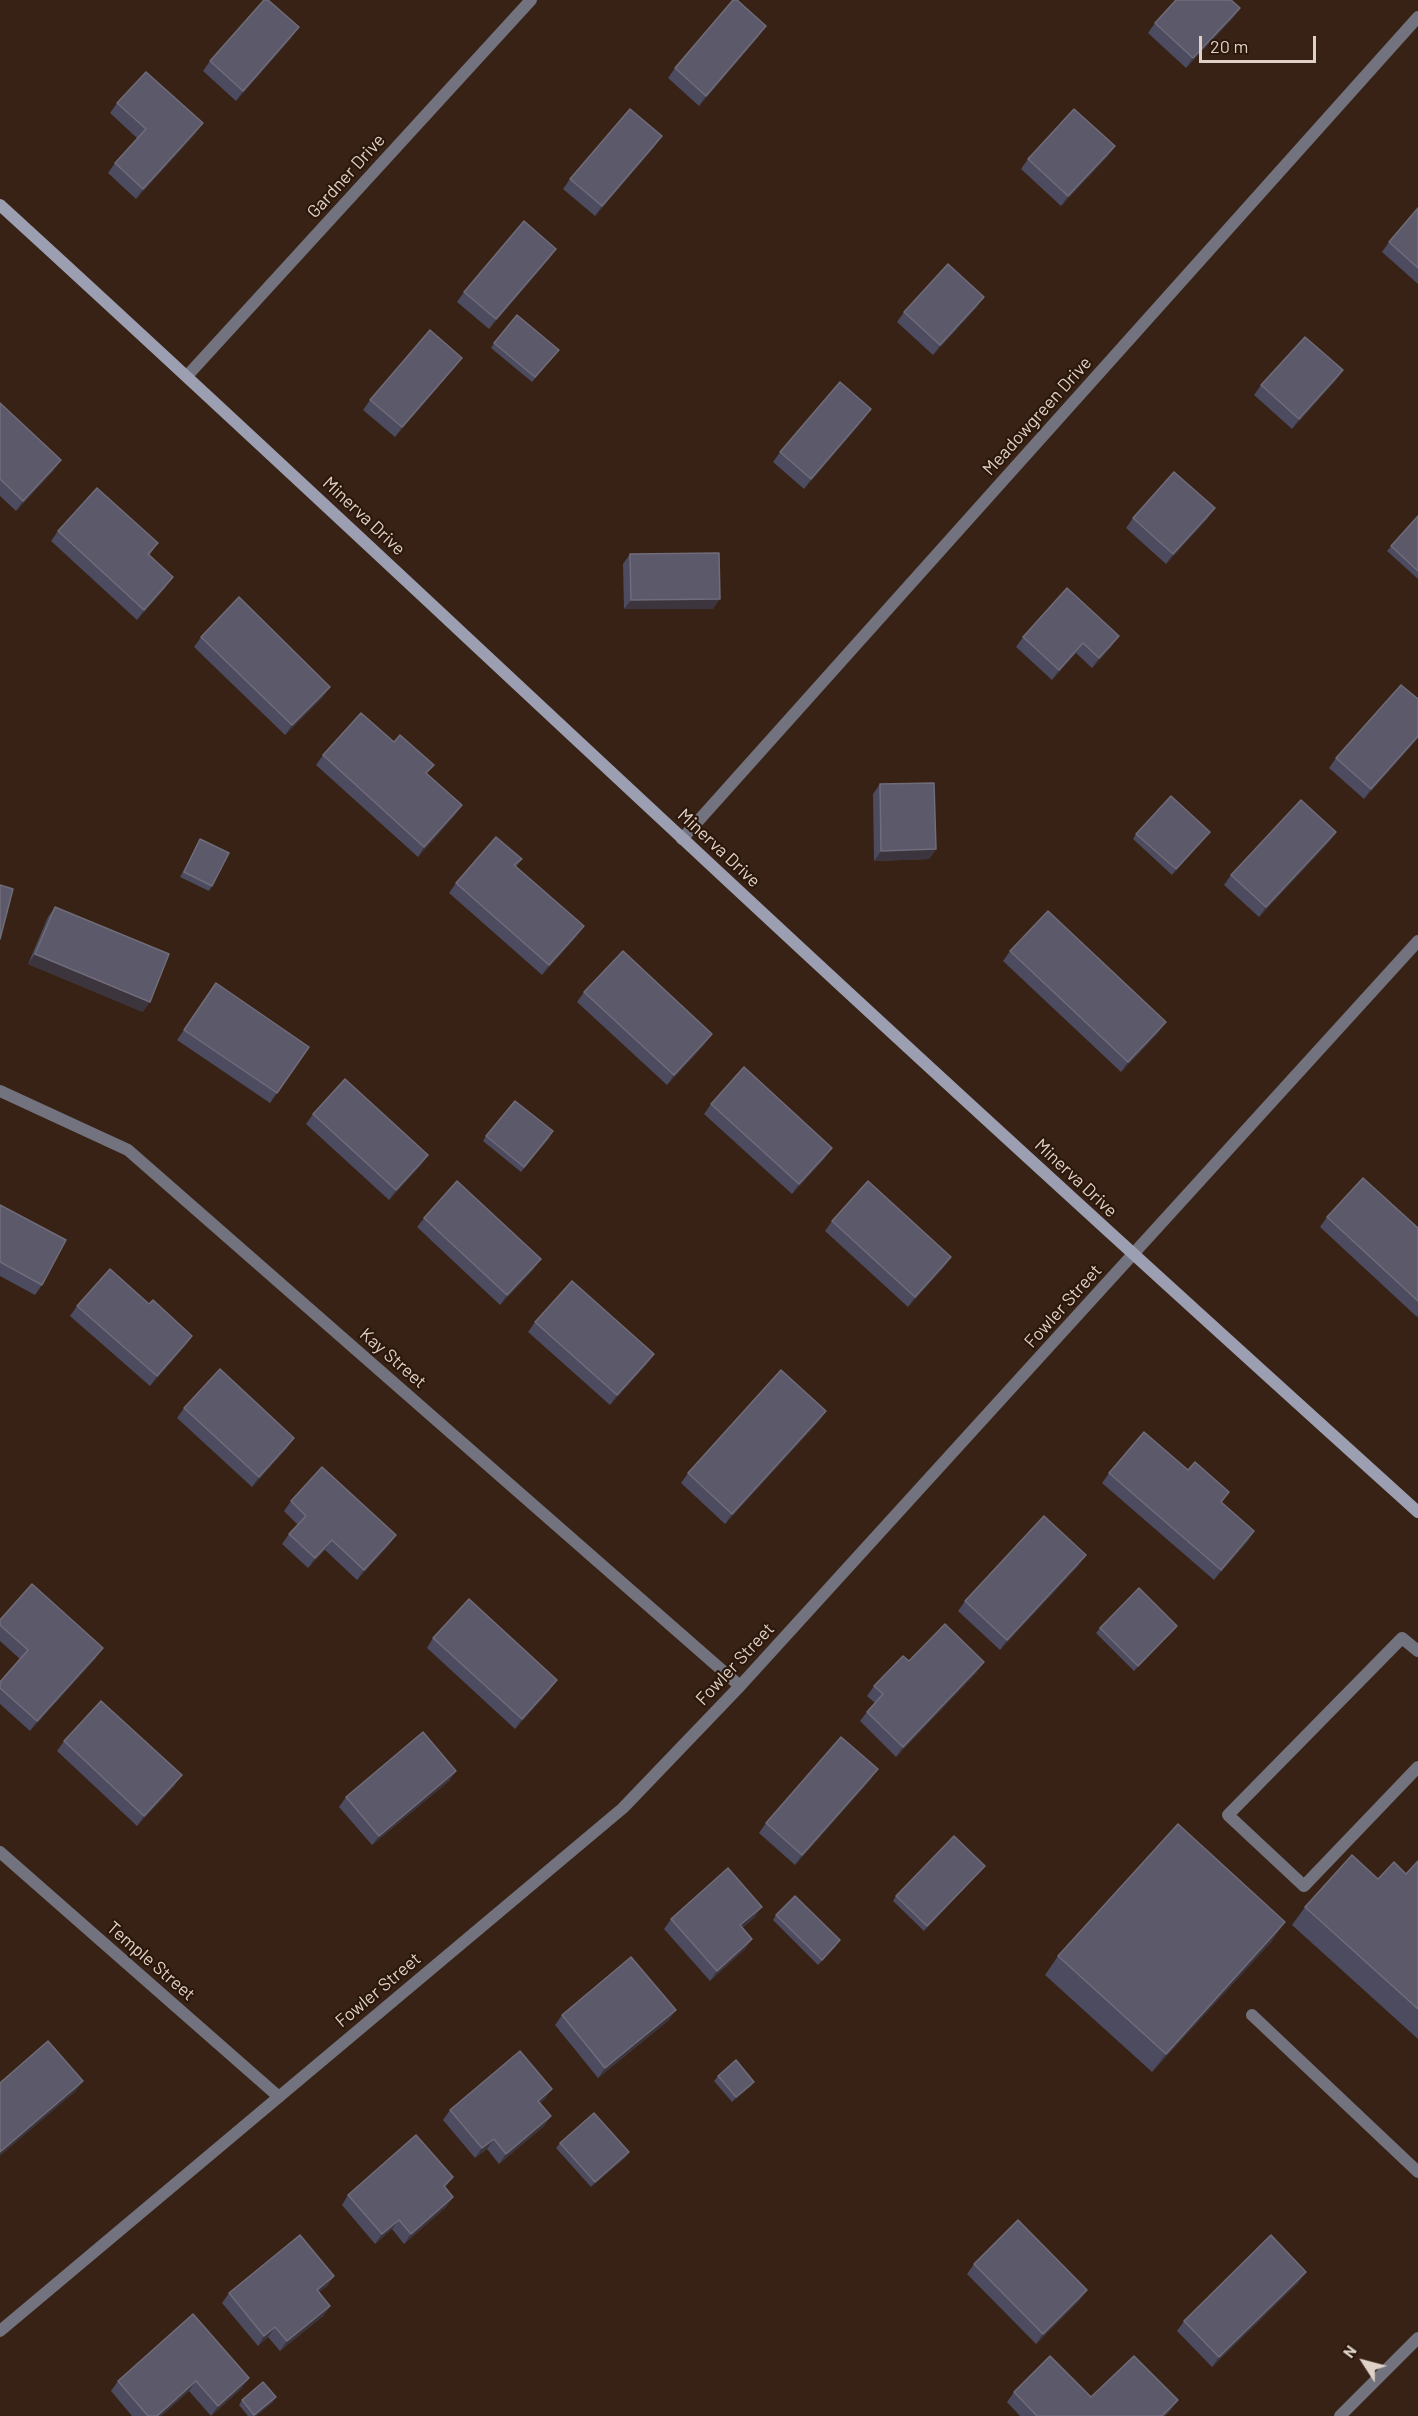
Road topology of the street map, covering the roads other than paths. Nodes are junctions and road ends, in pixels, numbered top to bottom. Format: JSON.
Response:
{"nodes":[{"id":1,"x":531,"y":0,"type":"edge"},
{"id":2,"x":1418,"y":17,"type":"edge"},
{"id":3,"x":0,"y":205,"type":"edge"},
{"id":4,"x":187,"y":376,"type":"junction"},
{"id":5,"x":682,"y":839,"type":"junction"},
{"id":6,"x":1418,"y":940,"type":"edge"},
{"id":7,"x":0,"y":1091,"type":"edge"},
{"id":8,"x":1133,"y":1255,"type":"junction"},
{"id":9,"x":1418,"y":1512,"type":"edge"},
{"id":10,"x":1418,"y":1651,"type":"edge"},
{"id":11,"x":740,"y":1686,"type":"junction"},
{"id":12,"x":1418,"y":1767,"type":"edge"},
{"id":13,"x":0,"y":1851,"type":"edge"},
{"id":14,"x":1252,"y":2015,"type":"dead end"},
{"id":15,"x":279,"y":2097,"type":"junction"},
{"id":16,"x":1418,"y":2172,"type":"edge"},
{"id":17,"x":0,"y":2331,"type":"edge"},
{"id":18,"x":1418,"y":2338,"type":"edge"},
{"id":19,"x":1340,"y":2416,"type":"edge"}],
"edges":[{"from":1,"to":4,"type":"street","name":"Gardner Drive"},
{"from":2,"to":5,"type":"street","name":"Meadowgreen Drive"},
{"from":3,"to":4,"type":"street","name":"Minerva Drive"},
{"from":4,"to":5,"type":"street","name":"Minerva Drive"},
{"from":5,"to":8,"type":"street","name":"Minerva Drive"},
{"from":6,"to":8,"type":"street","name":"Fowler Street"},
{"from":7,"to":11,"type":"street","name":"Kay Street"},
{"from":8,"to":9,"type":"street","name":"Minerva Drive"},
{"from":8,"to":11,"type":"street","name":"Fowler Street"},
{"from":10,"to":12,"type":"street"},
{"from":11,"to":15,"type":"street","name":"Fowler Street"},
{"from":13,"to":15,"type":"street","name":"Temple Street"},
{"from":14,"to":16,"type":"street"},
{"from":15,"to":17,"type":"street","name":"Fowler Street"},
{"from":18,"to":19,"type":"street"}]}
